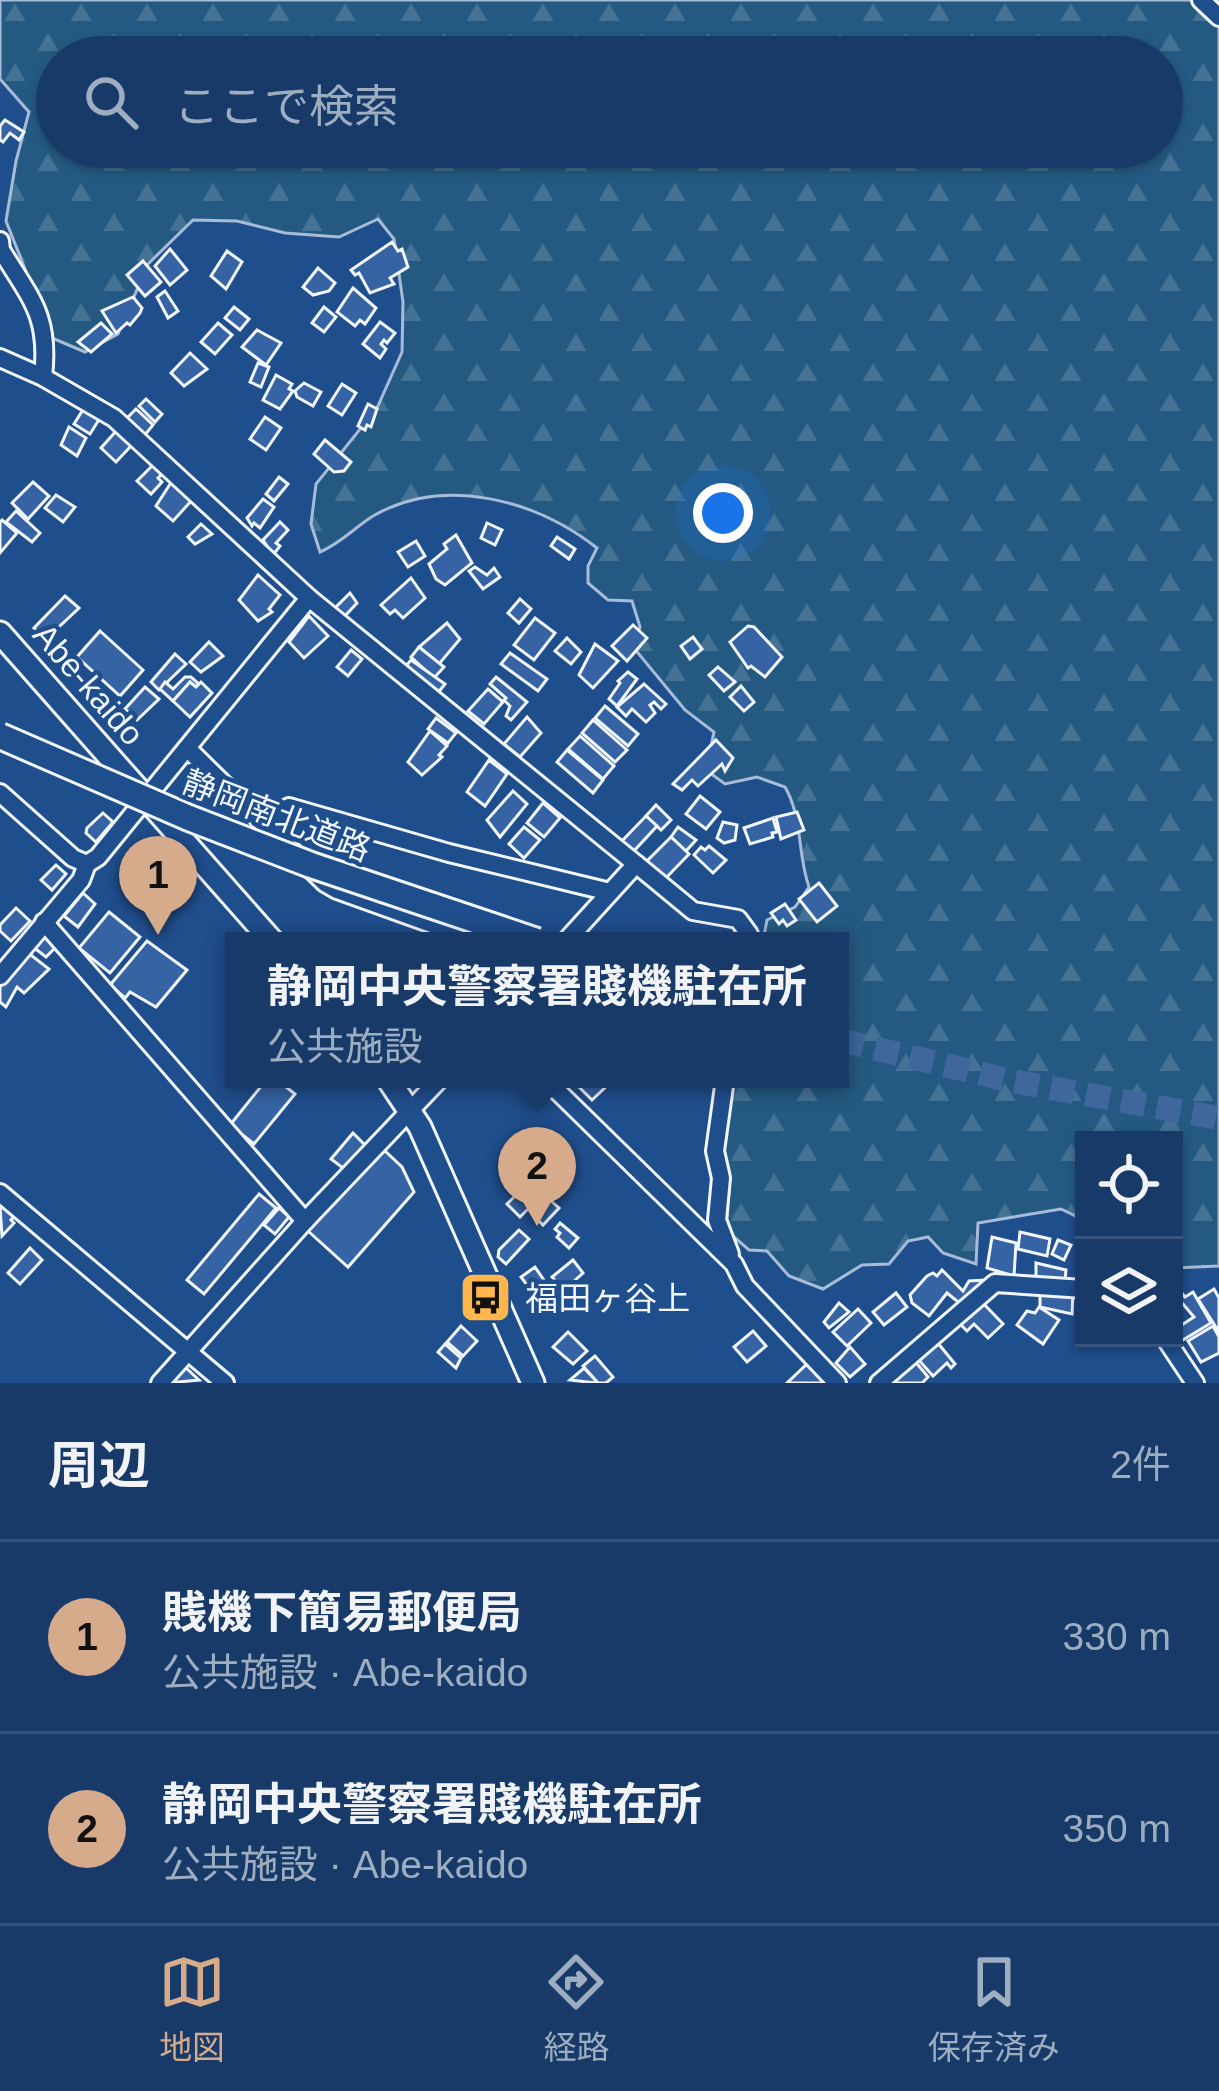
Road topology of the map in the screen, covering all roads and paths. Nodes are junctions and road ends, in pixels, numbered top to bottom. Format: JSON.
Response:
{"nodes":[{"id":1,"x":1201,"y":0,"type":"edge"},
{"id":2,"x":1219,"y":17,"type":"edge"},
{"id":3,"x":0,"y":242,"type":"edge"},
{"id":4,"x":0,"y":358,"type":"edge"},
{"id":5,"x":43,"y":376,"type":"junction"},
{"id":6,"x":309,"y":598,"type":"junction"},
{"id":7,"x":0,"y":633,"type":"edge"},
{"id":8,"x":0,"y":736,"type":"edge"},
{"id":9,"x":187,"y":748,"type":"junction"},
{"id":10,"x":0,"y":755,"type":"edge"},
{"id":11,"x":0,"y":793,"type":"edge"},
{"id":12,"x":146,"y":800,"type":"junction"},
{"id":13,"x":261,"y":820,"type":"junction"},
{"id":14,"x":637,"y":864,"type":"junction"},
{"id":15,"x":87,"y":865,"type":"junction"},
{"id":16,"x":610,"y":892,"type":"junction"},
{"id":17,"x":44,"y":922,"type":"junction"},
{"id":18,"x":264,"y":932,"type":"edge"},
{"id":19,"x":453,"y":932,"type":"edge"},
{"id":20,"x":486,"y":932,"type":"edge"},
{"id":21,"x":511,"y":932,"type":"edge"},
{"id":22,"x":574,"y":932,"type":"edge"},
{"id":23,"x":747,"y":932,"type":"edge"},
{"id":24,"x":0,"y":976,"type":"edge"},
{"id":25,"x":395,"y":1088,"type":"edge"},
{"id":26,"x":432,"y":1088,"type":"edge"},
{"id":27,"x":554,"y":1088,"type":"edge"},
{"id":28,"x":724,"y":1088,"type":"edge"},
{"id":29,"x":411,"y":1110,"type":"junction"},
{"id":30,"x":0,"y":1193,"type":"edge"},
{"id":31,"x":305,"y":1220,"type":"junction"},
{"id":32,"x":734,"y":1264,"type":"junction"},
{"id":33,"x":1075,"y":1288,"type":"edge"},
{"id":34,"x":1171,"y":1347,"type":"edge"},
{"id":35,"x":190,"y":1351,"type":"junction"},
{"id":36,"x":160,"y":1383,"type":"edge"},
{"id":37,"x":224,"y":1383,"type":"edge"},
{"id":38,"x":533,"y":1383,"type":"edge"},
{"id":39,"x":837,"y":1383,"type":"edge"},
{"id":40,"x":880,"y":1383,"type":"edge"},
{"id":41,"x":1195,"y":1383,"type":"edge"}],
"edges":[{"from":1,"to":2,"type":"street"},
{"from":3,"to":5,"type":"street"},
{"from":4,"to":5,"type":"street"},
{"from":5,"to":6,"type":"street"},
{"from":6,"to":9,"type":"street"},
{"from":6,"to":14,"type":"street"},
{"from":7,"to":12,"type":"main road","name":"Abe-kaido"},
{"from":8,"to":21,"type":"highway","name":"静岡南北道路","bridge":true},
{"from":9,"to":12,"type":"street"},
{"from":9,"to":13,"type":"street"},
{"from":10,"to":20,"type":"highway","name":"静岡南北道路","bridge":true},
{"from":11,"to":15,"type":"street"},
{"from":12,"to":15,"type":"street"},
{"from":12,"to":18,"type":"main road","name":"Abe-kaido"},
{"from":13,"to":16,"type":"street"},
{"from":13,"to":19,"type":"street"},
{"from":14,"to":16,"type":"street"},
{"from":14,"to":23,"type":"street"},
{"from":15,"to":17,"type":"street"},
{"from":16,"to":22,"type":"street"},
{"from":17,"to":24,"type":"street"},
{"from":17,"to":31,"type":"street"},
{"from":25,"to":29,"type":"main road"},
{"from":26,"to":29,"type":"street"},
{"from":27,"to":32,"type":"street"},
{"from":28,"to":32,"type":"street"},
{"from":29,"to":31,"type":"street"},
{"from":29,"to":38,"type":"main road"},
{"from":30,"to":35,"type":"street"},
{"from":31,"to":35,"type":"street"},
{"from":32,"to":39,"type":"street"},
{"from":33,"to":40,"type":"street"},
{"from":34,"to":41,"type":"street"},
{"from":35,"to":36,"type":"street"},
{"from":35,"to":37,"type":"street"}]}
